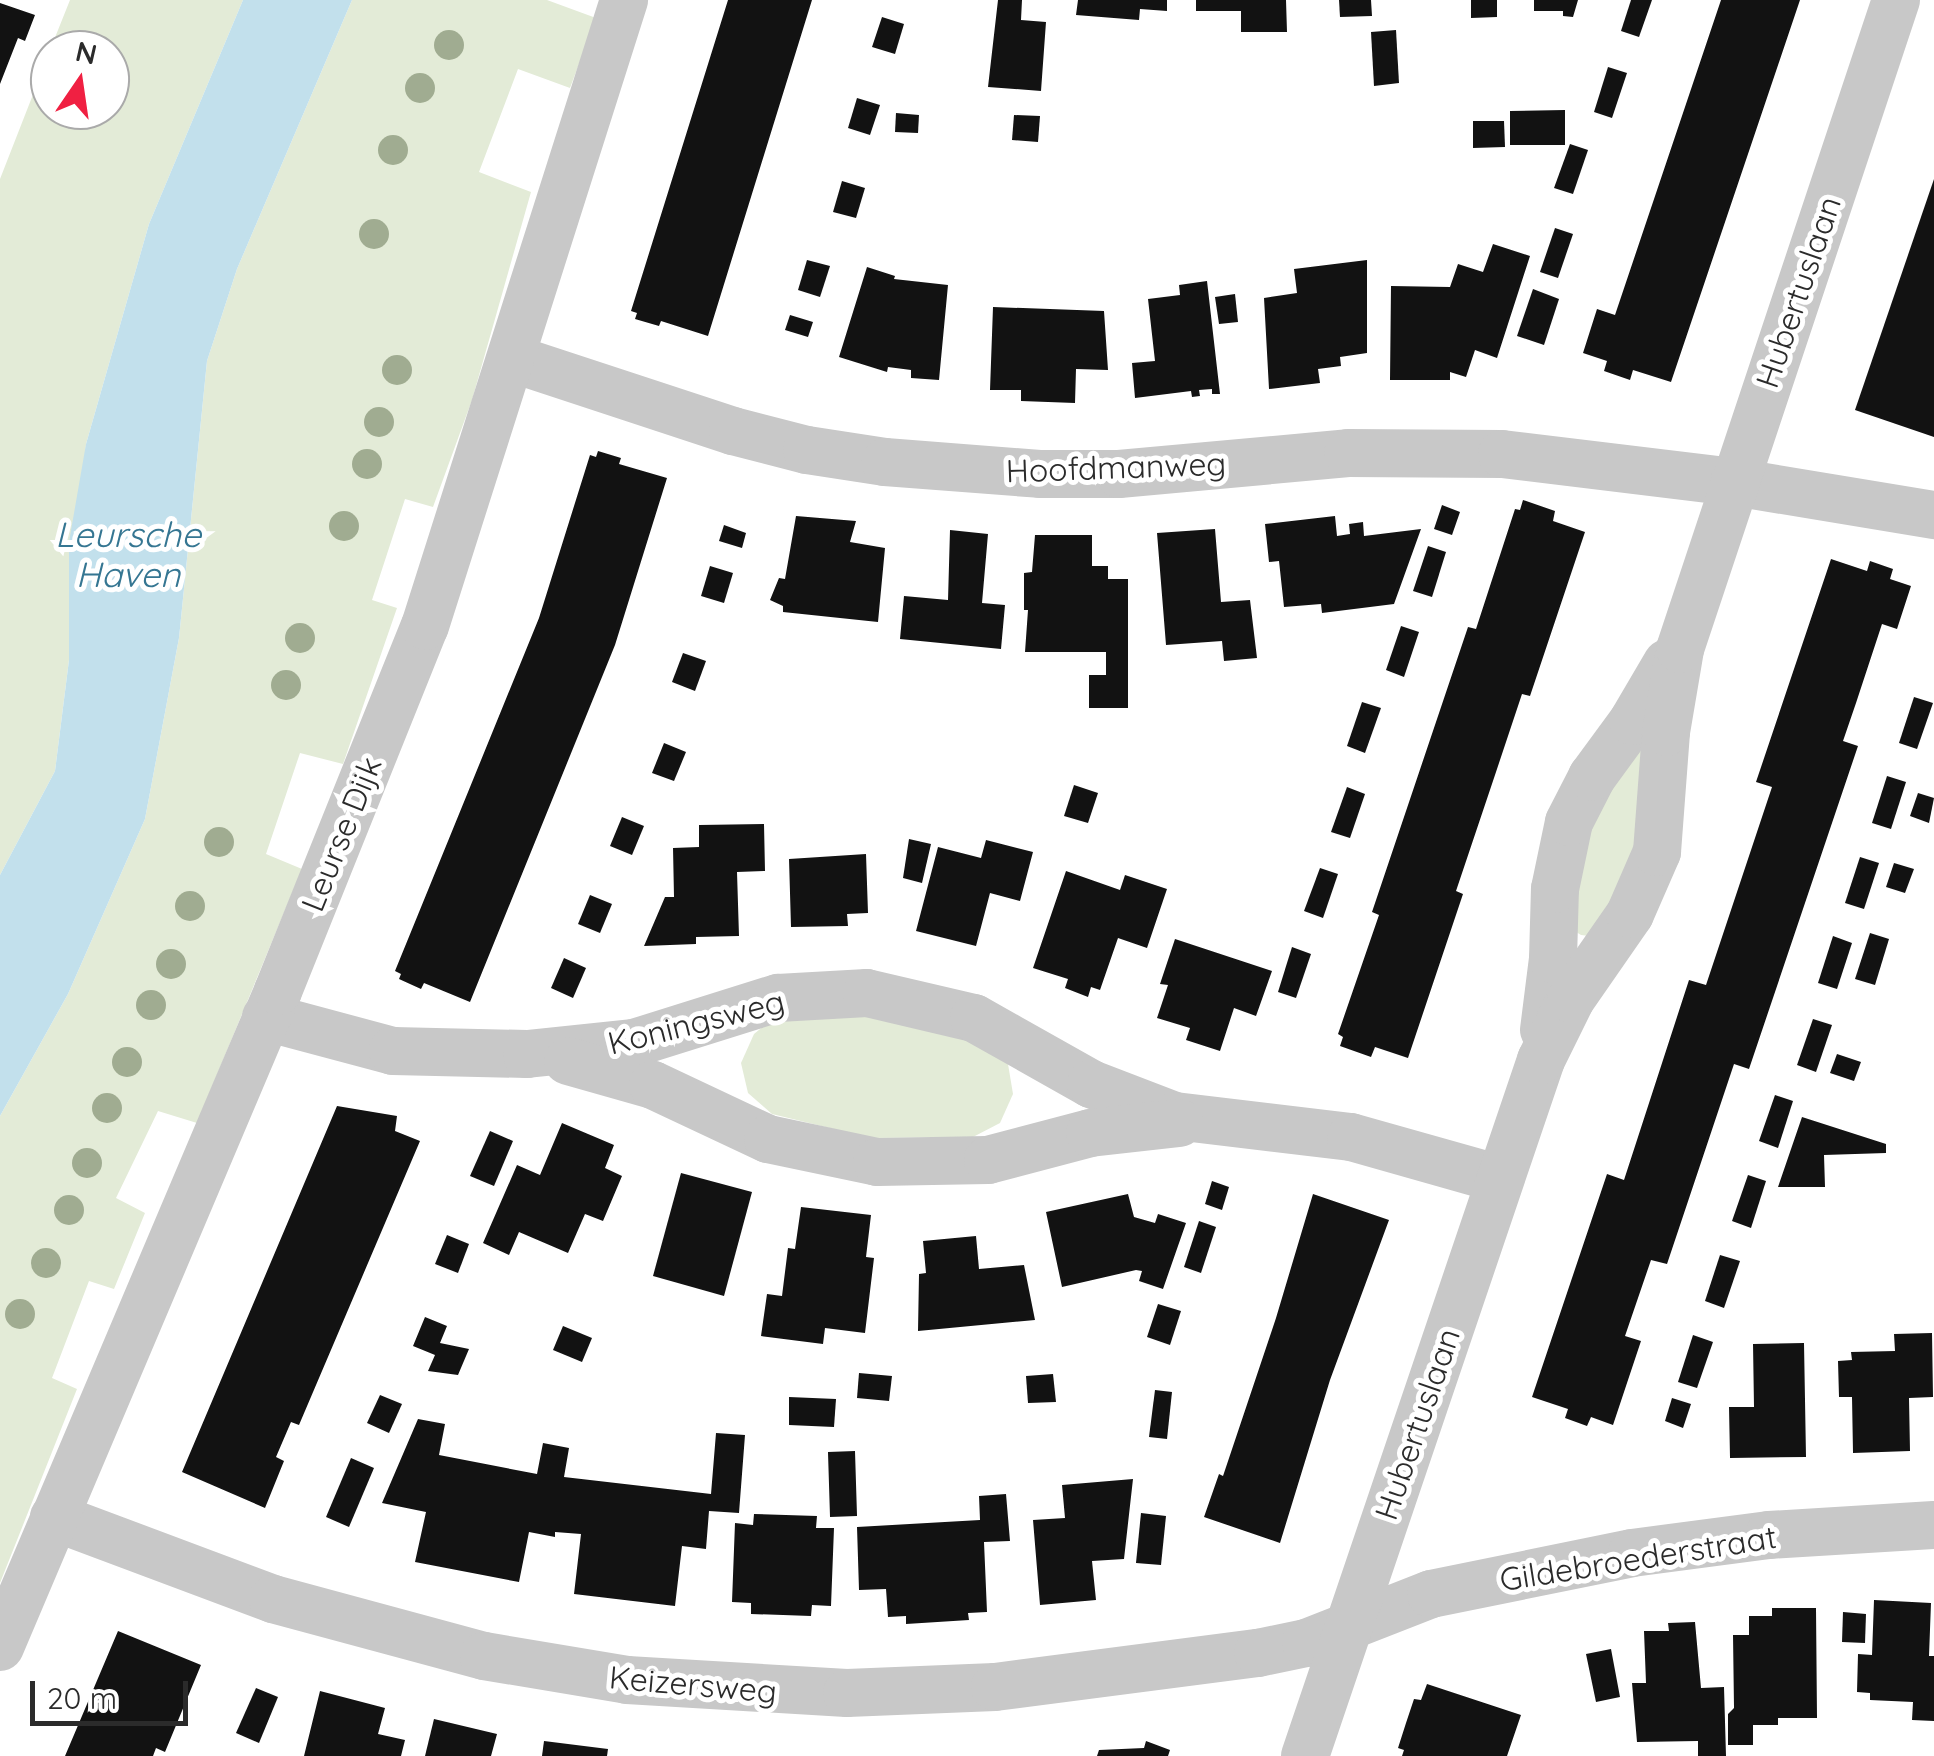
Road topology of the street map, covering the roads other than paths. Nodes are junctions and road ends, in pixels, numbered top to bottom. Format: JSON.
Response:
{"nodes":[{"id":1,"x":624,"y":0,"type":"edge"},
{"id":2,"x":1896,"y":0,"type":"edge"},
{"id":3,"x":511,"y":358,"type":"junction"},
{"id":4,"x":1734,"y":482,"type":"junction"},
{"id":5,"x":1934,"y":515,"type":"edge"},
{"id":6,"x":1699,"y":584,"type":"junction"},
{"id":7,"x":266,"y":1018,"type":"junction"},
{"id":8,"x":526,"y":1054,"type":"junction"},
{"id":9,"x":1529,"y":1092,"type":"junction"},
{"id":10,"x":1197,"y":1122,"type":"junction"},
{"id":11,"x":1499,"y":1179,"type":"junction"},
{"id":12,"x":54,"y":1517,"type":"junction"},
{"id":13,"x":1934,"y":1525,"type":"edge"},
{"id":14,"x":1349,"y":1625,"type":"junction"},
{"id":15,"x":0,"y":1648,"type":"edge"},
{"id":16,"x":1305,"y":1756,"type":"edge"}],
"edges":[{"from":1,"to":3,"type":"street","name":"Leurse Dijk"},
{"from":2,"to":4,"type":"street","name":"Hubertuslaan"},
{"from":3,"to":4,"type":"street","name":"Hoofdmanweg"},
{"from":3,"to":7,"type":"street","name":"Leurse Dijk"},
{"from":4,"to":5,"type":"street","name":"Hoofdmanweg"},
{"from":4,"to":6,"type":"street","name":"Hubertuslaan"},
{"from":6,"to":9,"type":"street","name":"Hubertuslaan"},
{"from":6,"to":9,"type":"street","name":"Hubertuslaan"},
{"from":7,"to":8,"type":"street","name":"Koningsweg"},
{"from":7,"to":12,"type":"street","name":"Leurse Dijk"},
{"from":8,"to":10,"type":"street","name":"Koningsweg"},
{"from":8,"to":10,"type":"street","name":"Koningsweg"},
{"from":9,"to":11,"type":"street","name":"Hubertuslaan"},
{"from":10,"to":11,"type":"street","name":"Koningsweg"},
{"from":11,"to":14,"type":"street","name":"Hubertuslaan"},
{"from":12,"to":14,"type":"street","name":"Keizersweg"},
{"from":12,"to":15,"type":"street","name":"Leurse Dijk"},
{"from":13,"to":14,"type":"street","name":"Gildebroederstraat"},
{"from":14,"to":16,"type":"street","name":"Hubertuslaan"}]}
